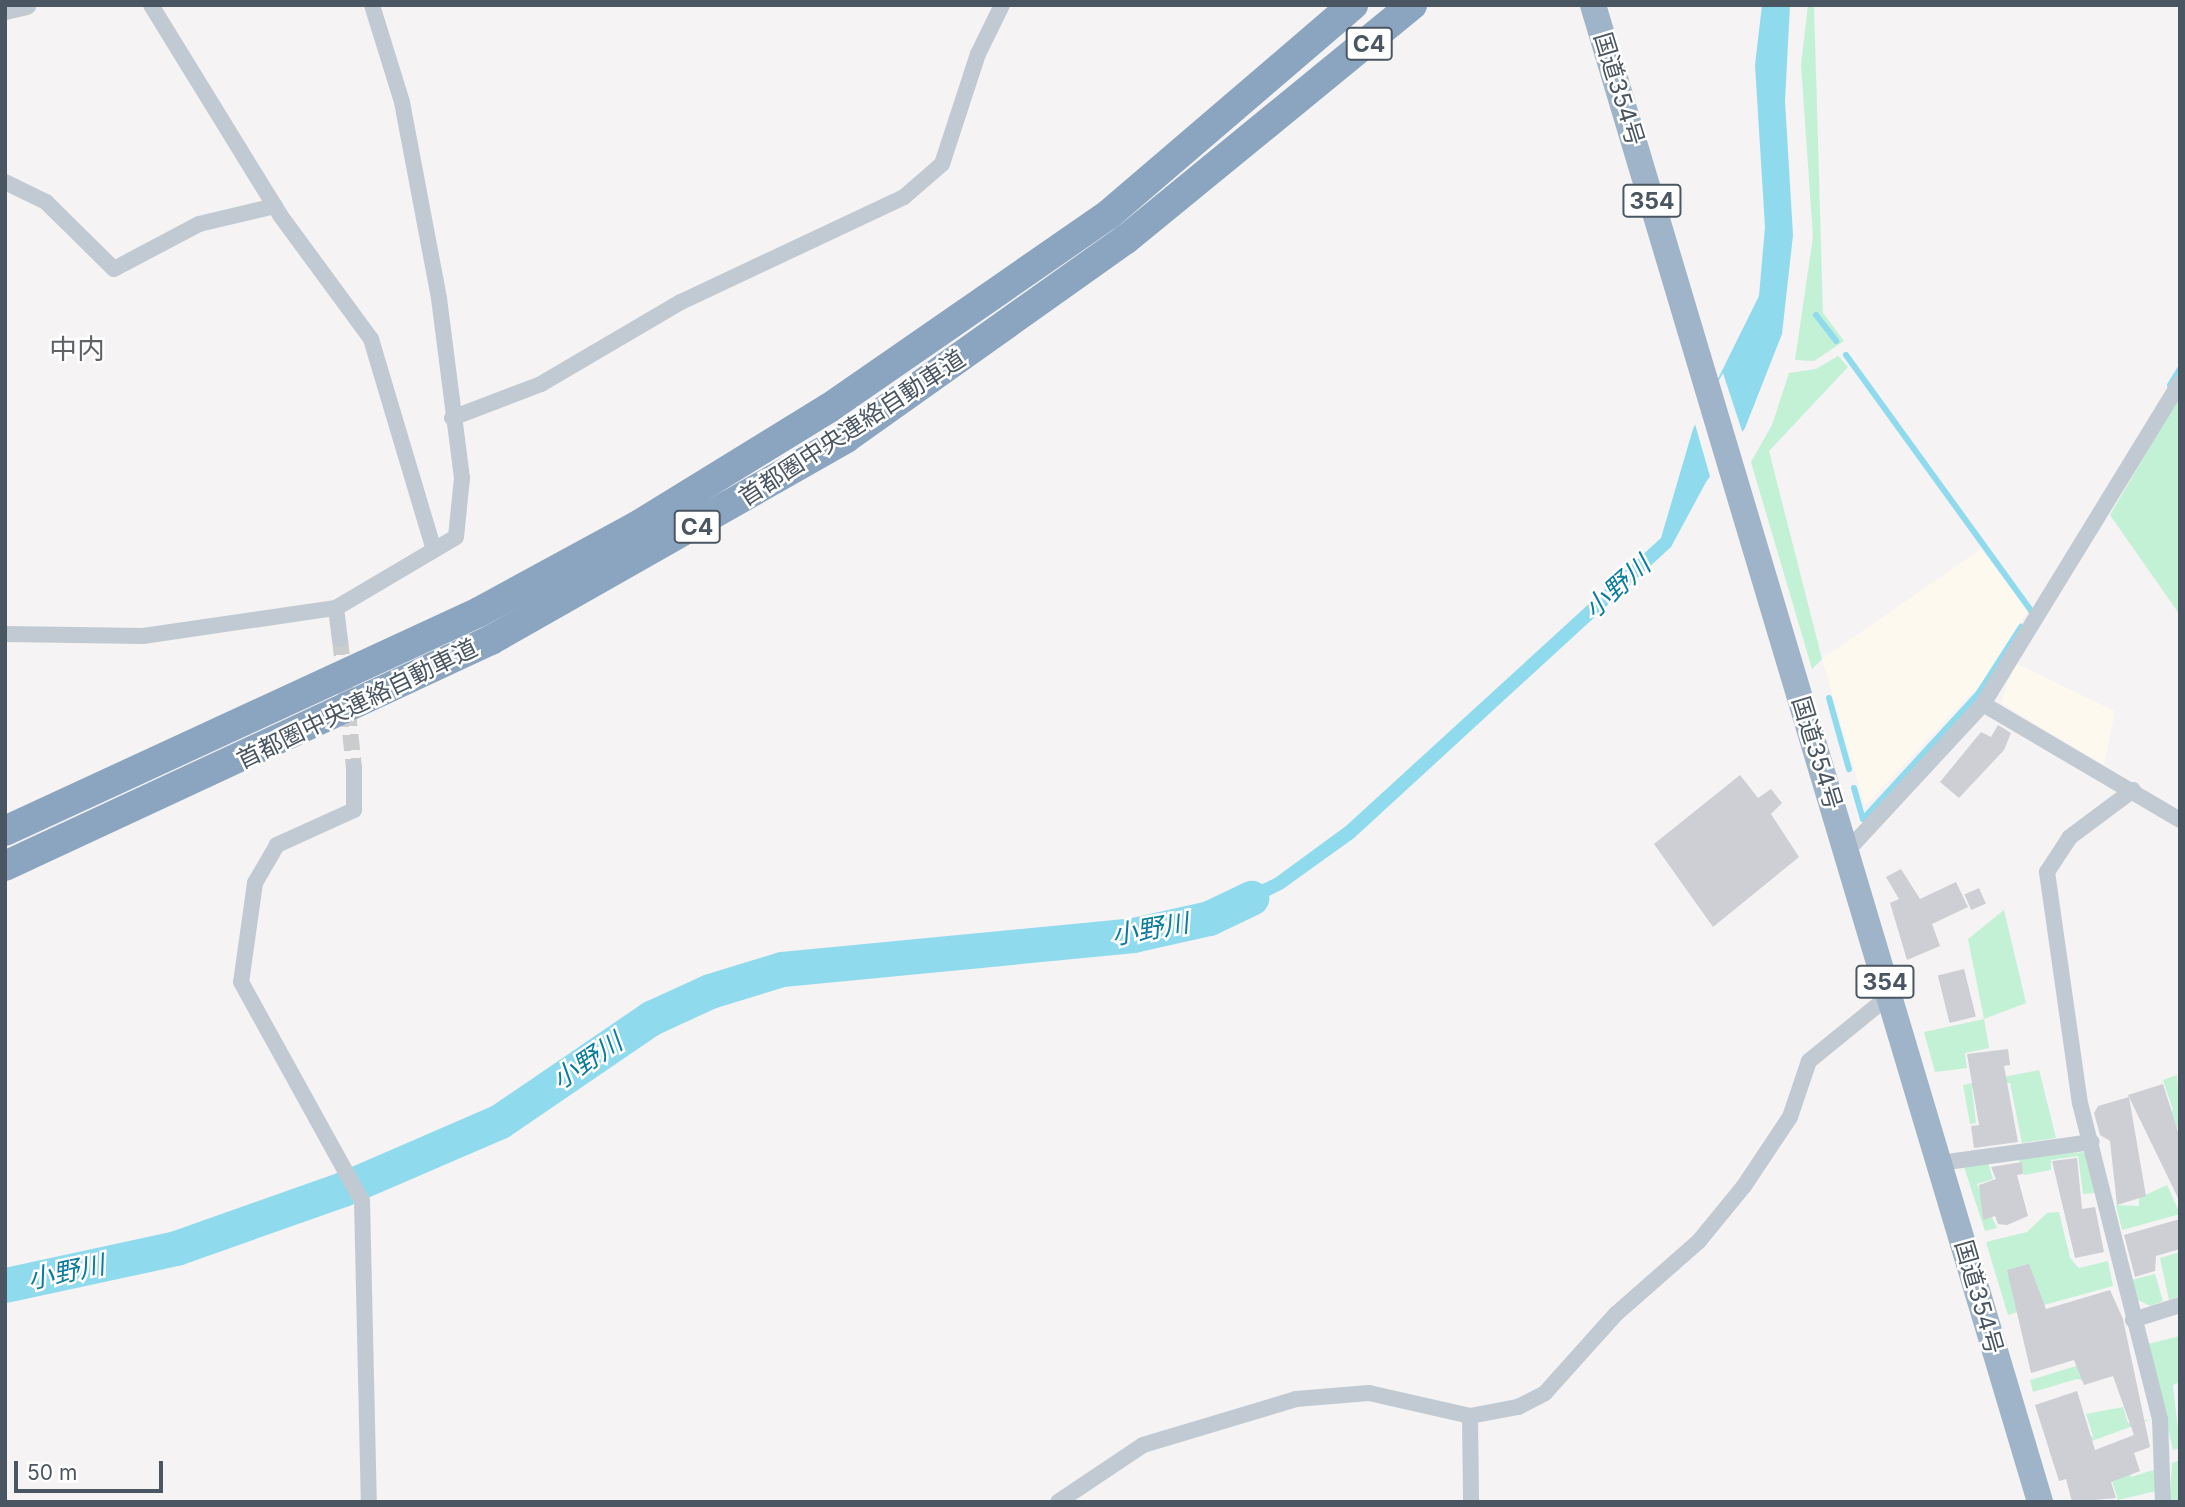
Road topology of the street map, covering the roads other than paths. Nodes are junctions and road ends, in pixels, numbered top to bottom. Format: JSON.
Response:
{"nodes":[{"id":1,"x":26,"y":5,"type":"edge"},
{"id":2,"x":151,"y":5,"type":"edge"},
{"id":3,"x":372,"y":5,"type":"edge"},
{"id":4,"x":1002,"y":5,"type":"edge"},
{"id":5,"x":1353,"y":5,"type":"edge"},
{"id":6,"x":1412,"y":5,"type":"edge"},
{"id":7,"x":1593,"y":5,"type":"edge"},
{"id":8,"x":5,"y":10,"type":"edge"},
{"id":9,"x":5,"y":182,"type":"edge"},
{"id":10,"x":275,"y":206,"type":"junction"},
{"id":11,"x":2180,"y":383,"type":"edge"},
{"id":12,"x":452,"y":418,"type":"junction"},
{"id":13,"x":434,"y":550,"type":"junction"},
{"id":14,"x":336,"y":608,"type":"junction"},
{"id":15,"x":5,"y":634,"type":"edge"},
{"id":16,"x":340,"y":639,"type":"tunnel mouth"},
{"id":17,"x":1983,"y":704,"type":"junction"},
{"id":18,"x":354,"y":767,"type":"tunnel mouth"},
{"id":19,"x":2133,"y":790,"type":"junction"},
{"id":20,"x":2180,"y":820,"type":"edge"},
{"id":21,"x":5,"y":831,"type":"edge"},
{"id":22,"x":1847,"y":851,"type":"junction"},
{"id":23,"x":5,"y":866,"type":"edge"},
{"id":24,"x":1889,"y":996,"type":"junction"},
{"id":25,"x":2092,"y":1142,"type":"junction"},
{"id":26,"x":1940,"y":1163,"type":"junction"},
{"id":27,"x":2180,"y":1305,"type":"edge"},
{"id":28,"x":2133,"y":1320,"type":"junction"},
{"id":29,"x":1470,"y":1416,"type":"junction"},
{"id":30,"x":369,"y":1502,"type":"edge"},
{"id":31,"x":1058,"y":1502,"type":"edge"},
{"id":32,"x":1471,"y":1502,"type":"edge"},
{"id":33,"x":2040,"y":1502,"type":"edge"},
{"id":34,"x":2163,"y":1502,"type":"edge"}],
"edges":[{"from":1,"to":8,"type":"street"},
{"from":2,"to":10,"type":"street"},
{"from":3,"to":12,"type":"street"},
{"from":4,"to":12,"type":"street"},
{"from":5,"to":21,"type":"highway","name":"首都圏中央連絡自動車道","number":"C4"},
{"from":6,"to":23,"type":"highway","name":"首都圏中央連絡自動車道","number":"C4"},
{"from":7,"to":22,"type":"highway","name":"国道354号","number":"354"},
{"from":9,"to":10,"type":"street"},
{"from":10,"to":13,"type":"street"},
{"from":11,"to":17,"type":"street"},
{"from":12,"to":13,"type":"street"},
{"from":13,"to":14,"type":"street"},
{"from":14,"to":15,"type":"street"},
{"from":14,"to":16,"type":"street"},
{"from":17,"to":19,"type":"street"},
{"from":17,"to":22,"type":"street"},
{"from":18,"to":30,"type":"street"},
{"from":19,"to":20,"type":"street"},
{"from":19,"to":25,"type":"street"},
{"from":22,"to":24,"type":"highway","name":"国道354号","number":"354"},
{"from":24,"to":26,"type":"highway","name":"国道354号","number":"354"},
{"from":24,"to":29,"type":"street"},
{"from":25,"to":26,"type":"street"},
{"from":25,"to":28,"type":"street"},
{"from":26,"to":33,"type":"highway","name":"国道354号","number":"354"},
{"from":27,"to":28,"type":"street"},
{"from":28,"to":34,"type":"street"},
{"from":29,"to":31,"type":"street"},
{"from":29,"to":32,"type":"street"}]}
